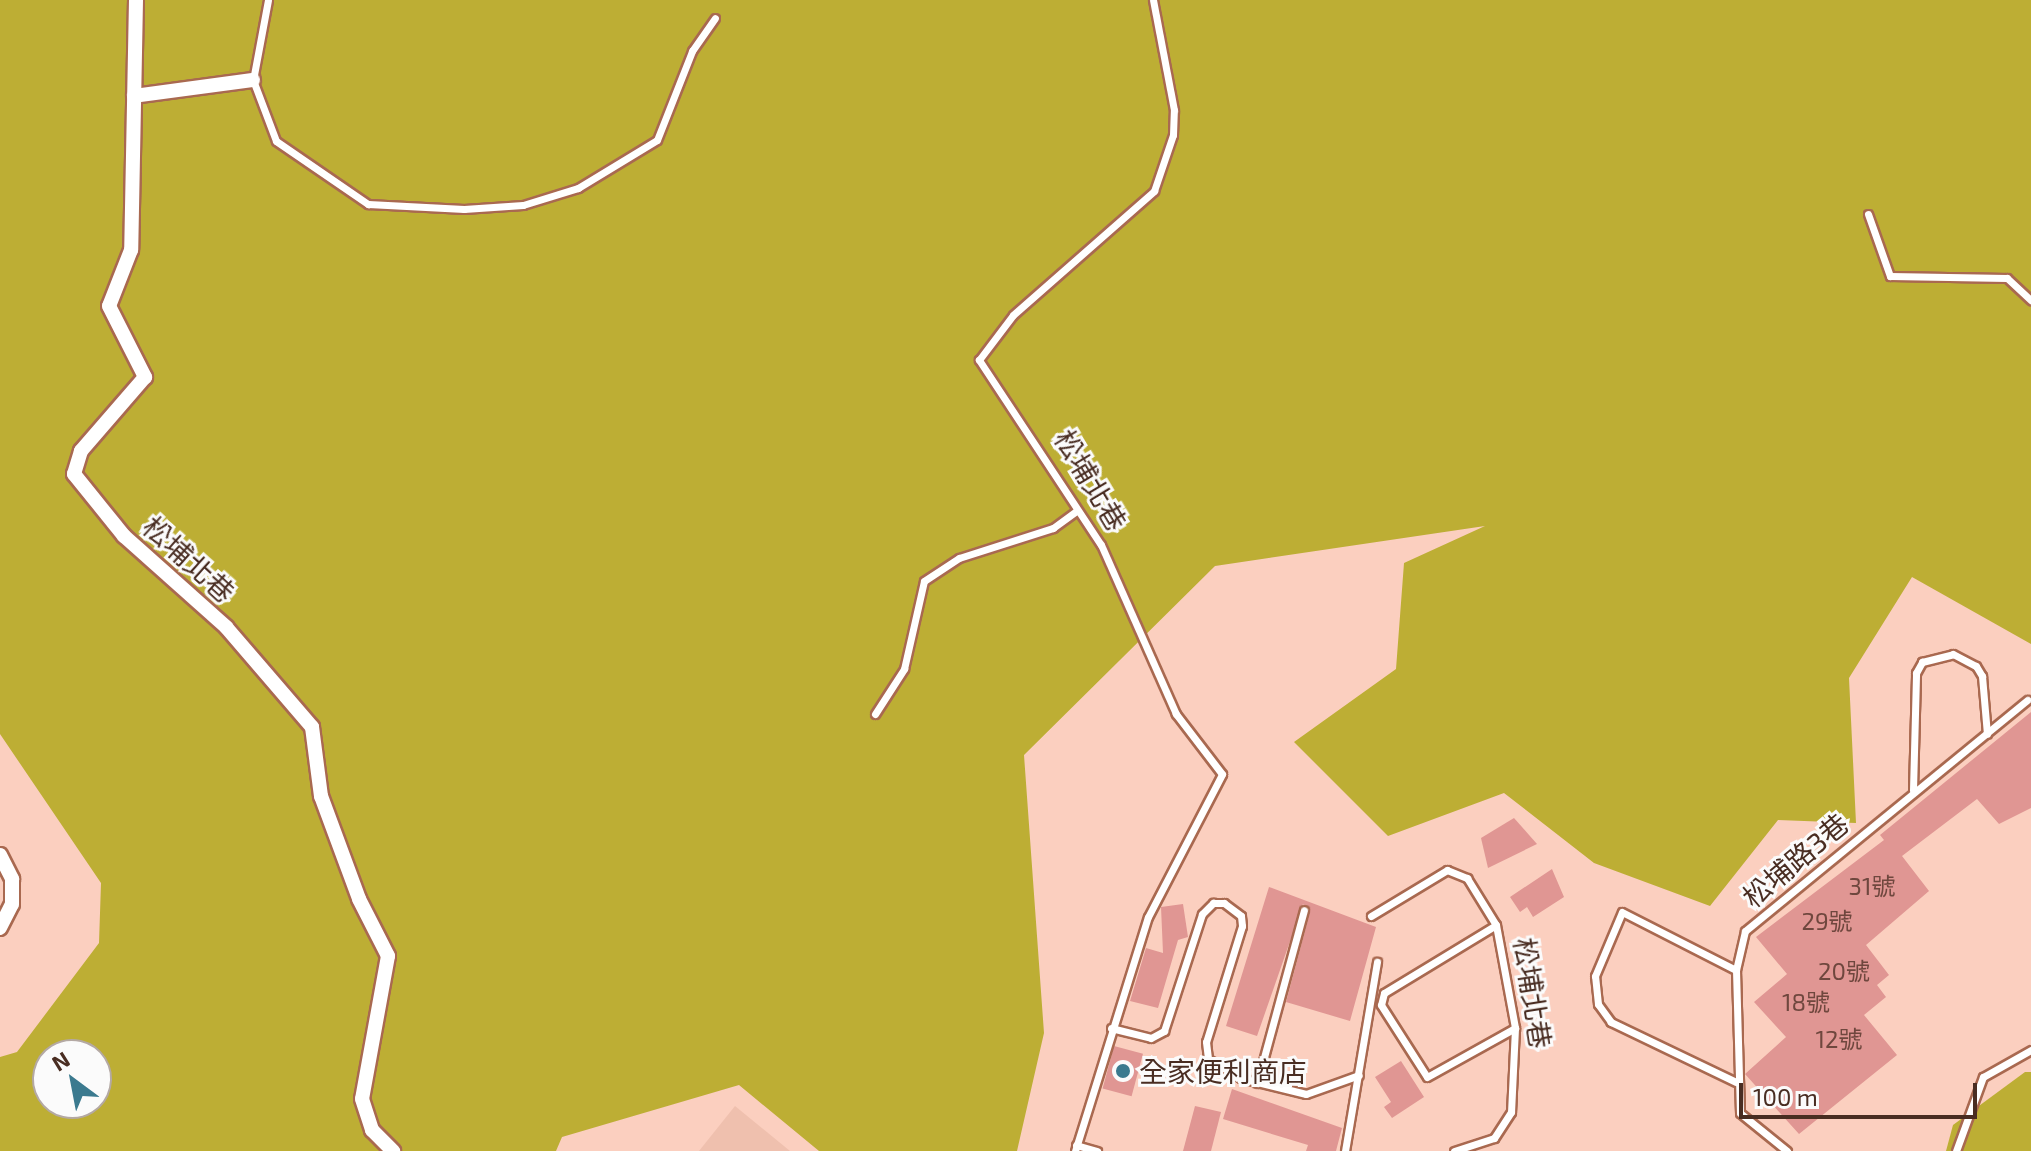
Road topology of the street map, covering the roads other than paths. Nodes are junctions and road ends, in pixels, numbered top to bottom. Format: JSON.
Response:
{"nodes":[{"id":1,"x":136,"y":0,"type":"edge"},
{"id":2,"x":268,"y":0,"type":"edge"},
{"id":3,"x":1153,"y":0,"type":"edge"},
{"id":4,"x":715,"y":18,"type":"dead end"},
{"id":5,"x":253,"y":80,"type":"junction"},
{"id":6,"x":134,"y":96,"type":"junction"},
{"id":7,"x":1868,"y":214,"type":"dead end"},
{"id":8,"x":2031,"y":300,"type":"edge"},
{"id":9,"x":1076,"y":511,"type":"junction"},
{"id":10,"x":2027,"y":700,"type":"dead end"},
{"id":11,"x":875,"y":714,"type":"dead end"},
{"id":12,"x":1987,"y":734,"type":"junction"},
{"id":13,"x":1913,"y":790,"type":"junction"},
{"id":14,"x":0,"y":855,"type":"edge"},
{"id":15,"x":1304,"y":910,"type":"dead end"},
{"id":16,"x":1371,"y":916,"type":"dead end"},
{"id":17,"x":1496,"y":925,"type":"junction"},
{"id":18,"x":0,"y":928,"type":"edge"},
{"id":19,"x":1377,"y":962,"type":"dead end"},
{"id":20,"x":1736,"y":970,"type":"junction"},
{"id":21,"x":1111,"y":1028,"type":"junction"},
{"id":22,"x":1515,"y":1028,"type":"junction"},
{"id":23,"x":2031,"y":1050,"type":"edge"},
{"id":24,"x":1359,"y":1075,"type":"junction"},
{"id":25,"x":1736,"y":1082,"type":"junction"},
{"id":26,"x":1257,"y":1083,"type":"junction"},
{"id":27,"x":1075,"y":1148,"type":"edge"},
{"id":28,"x":393,"y":1151,"type":"edge"},
{"id":29,"x":1097,"y":1151,"type":"edge"},
{"id":30,"x":1345,"y":1151,"type":"edge"},
{"id":31,"x":1454,"y":1151,"type":"edge"},
{"id":32,"x":1787,"y":1151,"type":"edge"},
{"id":33,"x":1956,"y":1151,"type":"edge"}],
"edges":[{"from":1,"to":6,"type":"street","name":"松埔北巷"},
{"from":2,"to":5,"type":"lane"},
{"from":3,"to":9,"type":"lane","name":"松埔北巷"},
{"from":4,"to":5,"type":"lane"},
{"from":5,"to":6,"type":"street"},
{"from":6,"to":28,"type":"street","name":"松埔北巷"},
{"from":7,"to":8,"type":"lane"},
{"from":9,"to":11,"type":"lane"},
{"from":9,"to":21,"type":"lane","name":"松埔北巷"},
{"from":10,"to":12,"type":"lane","name":"松埔路3巷"},
{"from":12,"to":13,"type":"lane","name":"松埔路3巷"},
{"from":12,"to":13,"type":"lane"},
{"from":13,"to":20,"type":"lane","name":"松埔路3巷"},
{"from":14,"to":18,"type":"street"},
{"from":15,"to":26,"type":"lane"},
{"from":16,"to":17,"type":"lane","name":"松埔北巷"},
{"from":17,"to":22,"type":"lane","name":"松埔北巷"},
{"from":17,"to":22,"type":"lane"},
{"from":19,"to":24,"type":"lane"},
{"from":20,"to":25,"type":"lane","name":"松埔路3巷"},
{"from":20,"to":25,"type":"lane"},
{"from":21,"to":26,"type":"lane"},
{"from":21,"to":27,"type":"lane","name":"松埔北巷"},
{"from":22,"to":31,"type":"lane","name":"松埔北巷"},
{"from":23,"to":33,"type":"lane"},
{"from":24,"to":26,"type":"lane"},
{"from":24,"to":30,"type":"lane"},
{"from":25,"to":32,"type":"lane","name":"松埔路3巷"},
{"from":27,"to":29,"type":"lane","name":"松埔北巷"}]}
